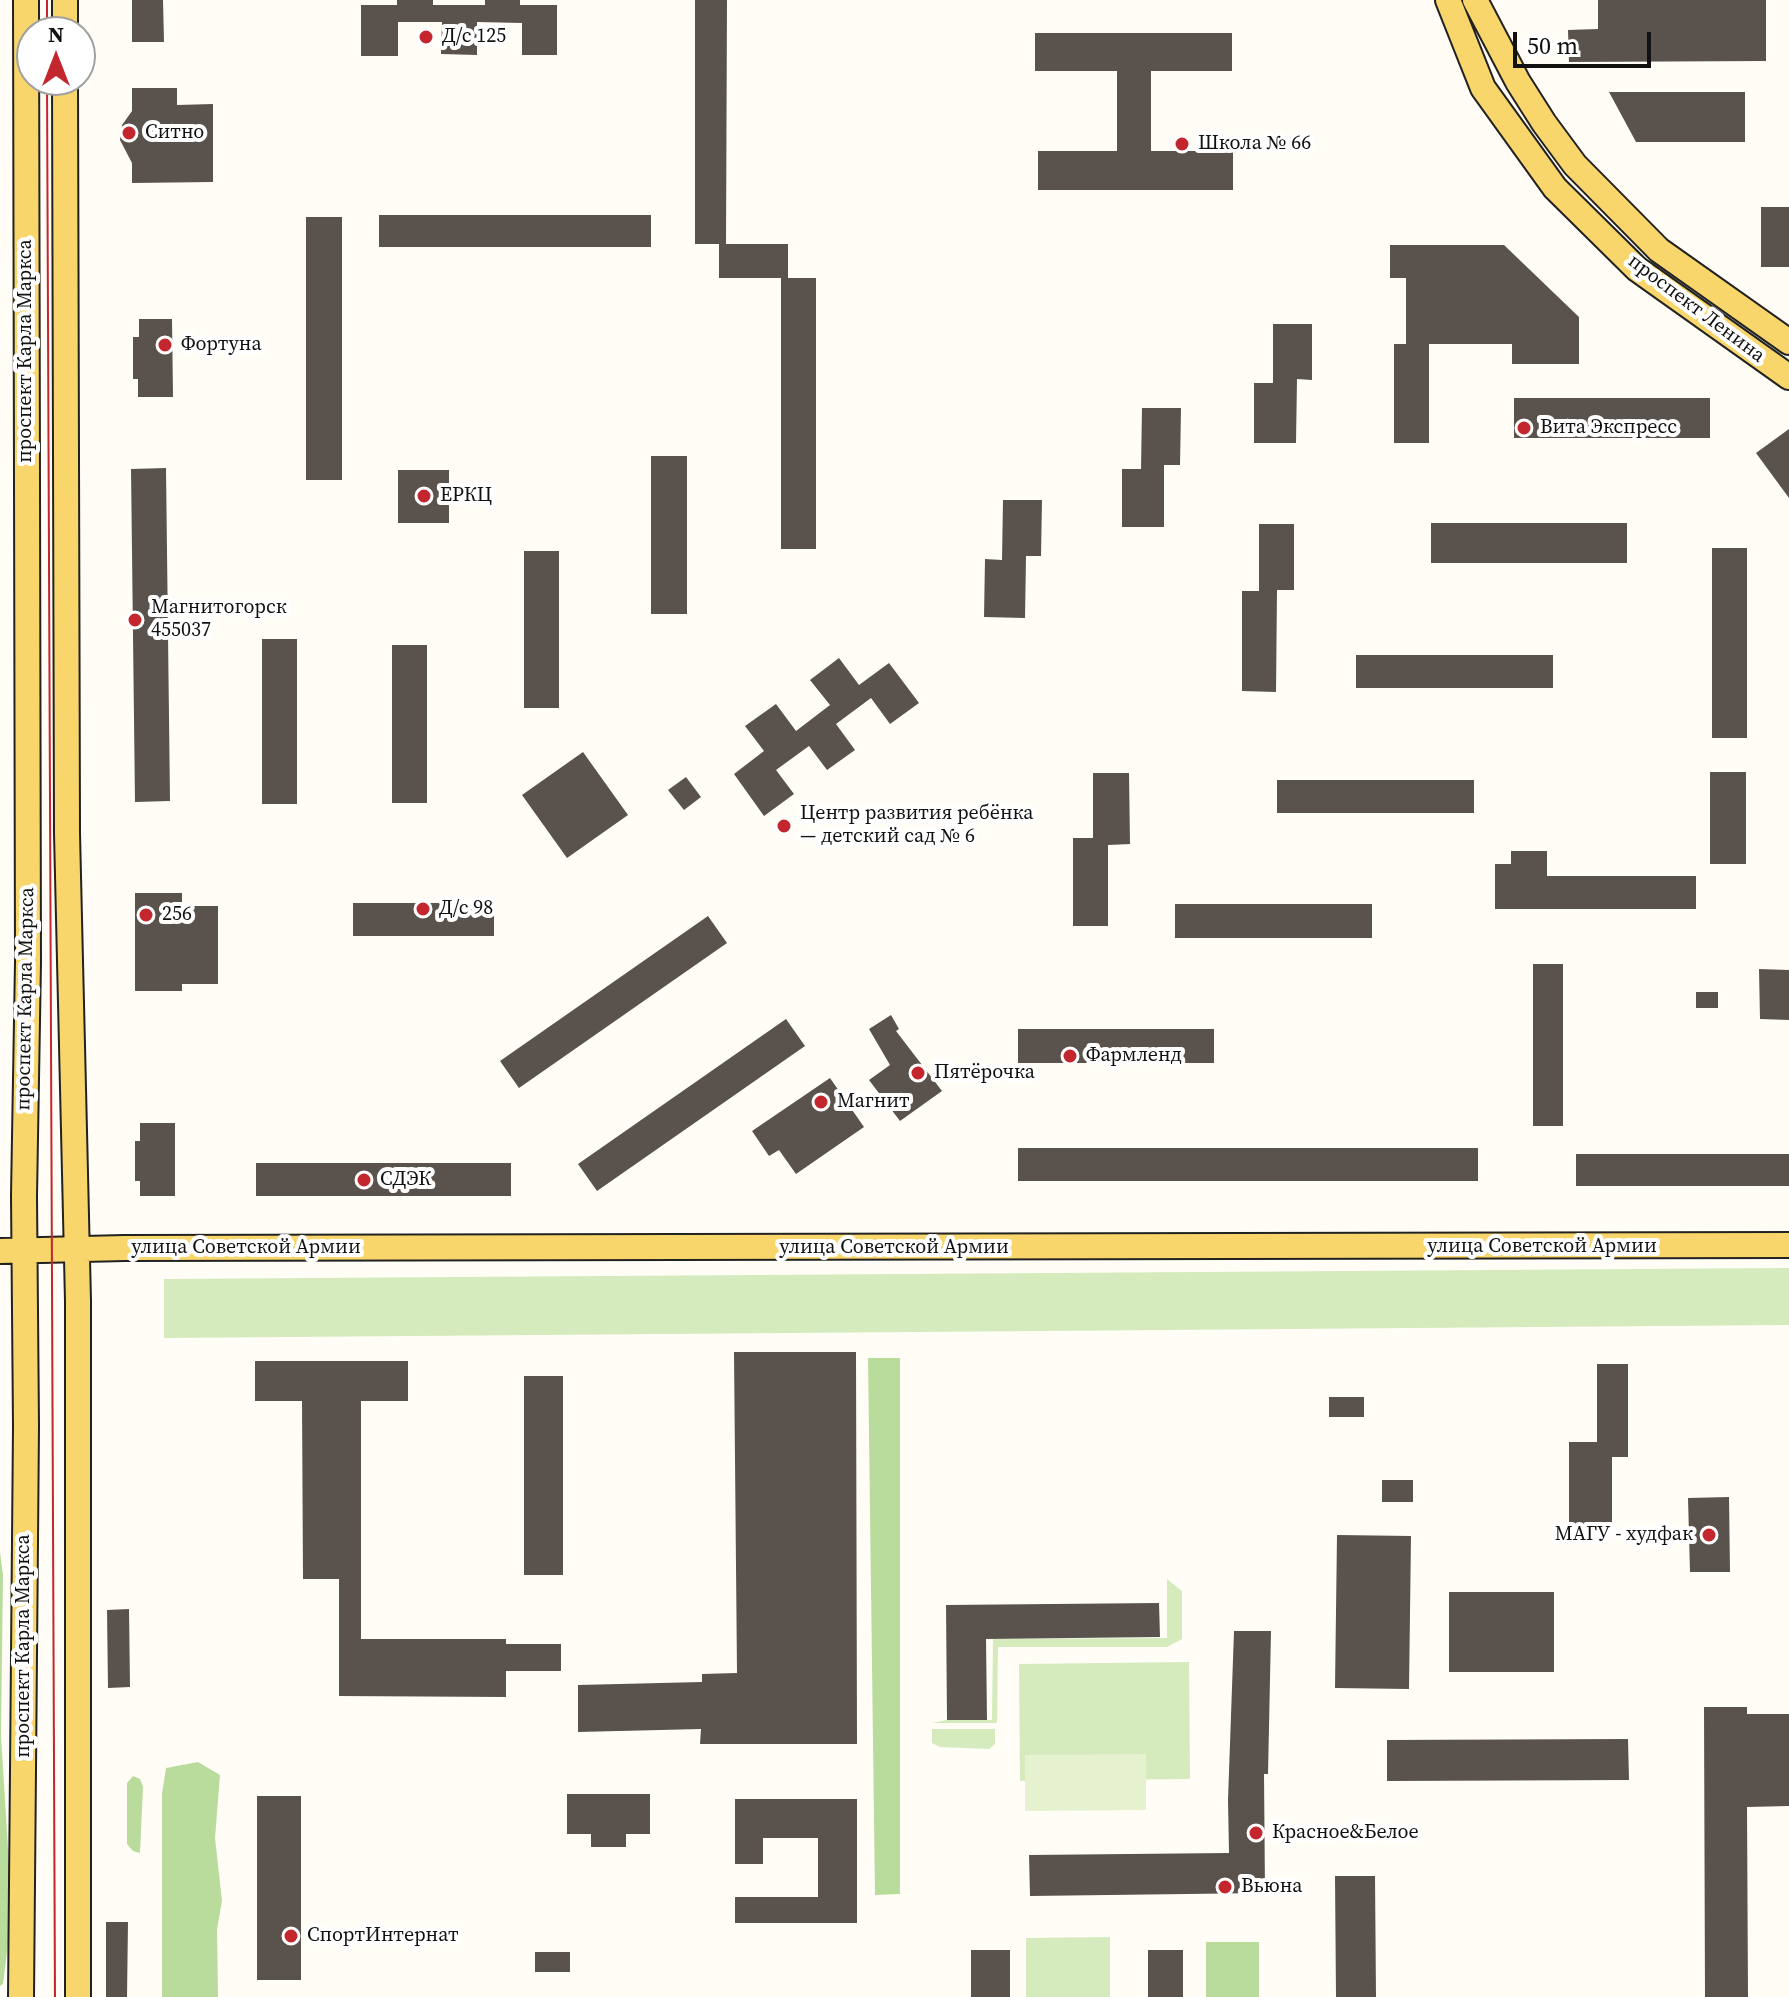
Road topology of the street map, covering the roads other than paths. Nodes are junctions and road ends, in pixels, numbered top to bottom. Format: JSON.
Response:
{"nodes":[{"id":1,"x":26,"y":0,"type":"edge"},
{"id":2,"x":1448,"y":0,"type":"edge"},
{"id":3,"x":1475,"y":0,"type":"edge"},
{"id":4,"x":65,"y":96,"type":"edge"},
{"id":5,"x":1789,"y":342,"type":"edge"},
{"id":6,"x":1789,"y":377,"type":"edge"},
{"id":7,"x":1789,"y":1245,"type":"edge"},
{"id":8,"x":77,"y":1249,"type":"junction"},
{"id":9,"x":12,"y":1251,"type":"edge"},
{"id":10,"x":21,"y":1997,"type":"edge"},
{"id":11,"x":78,"y":1997,"type":"edge"}],
"edges":[{"from":1,"to":9,"type":"main road","name":"проспект Карла Маркса"},
{"from":2,"to":6,"type":"main road","name":"проспект Ленина"},
{"from":3,"to":5,"type":"main road","name":"проспект Ленина"},
{"from":4,"to":8,"type":"main road","name":"проспект Карла Маркса"},
{"from":7,"to":8,"type":"main road","name":"улица Советской Армии"},
{"from":8,"to":9,"type":"main road","name":"улица Советской Армии"},
{"from":8,"to":11,"type":"main road","name":"проспект Карла Маркса"},
{"from":9,"to":10,"type":"main road","name":"проспект Карла Маркса"}]}
